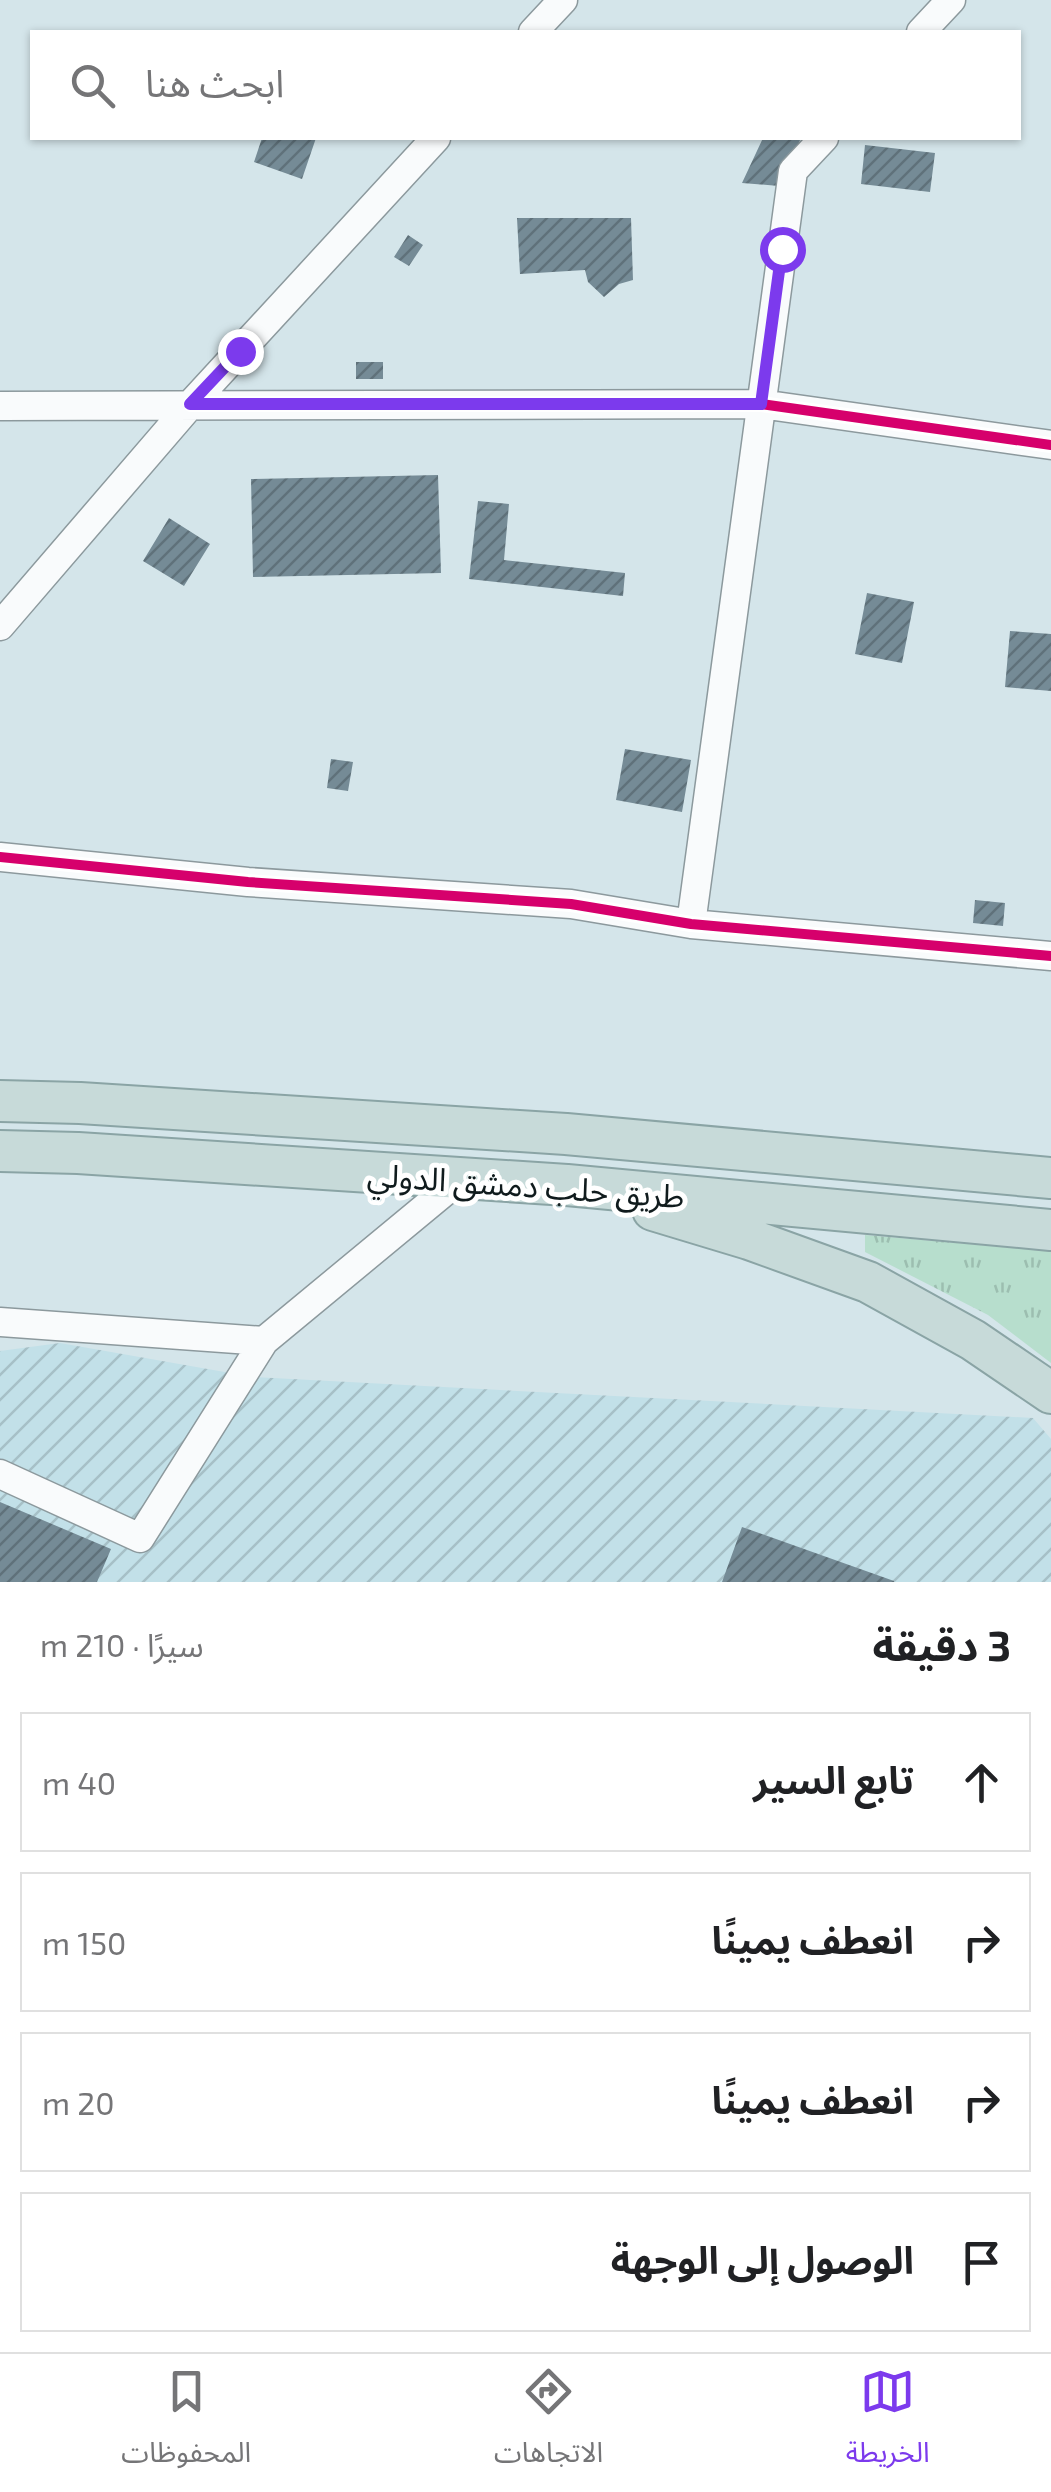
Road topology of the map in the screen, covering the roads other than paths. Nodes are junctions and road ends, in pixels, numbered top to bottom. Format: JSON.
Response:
{"nodes":[{"id":1,"x":562,"y":0,"type":"edge"},
{"id":2,"x":951,"y":0,"type":"edge"},
{"id":3,"x":534,"y":30,"type":"edge"},
{"id":4,"x":923,"y":30,"type":"edge"},
{"id":5,"x":434,"y":140,"type":"edge"},
{"id":6,"x":822,"y":140,"type":"edge"},
{"id":7,"x":190,"y":404,"type":"junction"},
{"id":8,"x":761,"y":404,"type":"junction"},
{"id":9,"x":0,"y":406,"type":"edge"},
{"id":10,"x":1051,"y":445,"type":"edge"},
{"id":11,"x":0,"y":626,"type":"edge"},
{"id":12,"x":0,"y":856,"type":"edge"},
{"id":13,"x":691,"y":924,"type":"junction"},
{"id":14,"x":1051,"y":956,"type":"edge"},
{"id":15,"x":0,"y":1101,"type":"edge"},
{"id":16,"x":0,"y":1151,"type":"edge"},
{"id":17,"x":461,"y":1178,"type":"junction"},
{"id":18,"x":1051,"y":1178,"type":"edge"},
{"id":19,"x":567,"y":1184,"type":"junction"},
{"id":20,"x":1051,"y":1230,"type":"edge"},
{"id":21,"x":0,"y":1322,"type":"edge"},
{"id":22,"x":264,"y":1341,"type":"junction"},
{"id":23,"x":1051,"y":1393,"type":"edge"},
{"id":24,"x":0,"y":1474,"type":"edge"}],
"edges":[{"from":1,"to":3,"type":"street"},
{"from":2,"to":4,"type":"street"},
{"from":5,"to":7,"type":"street"},
{"from":6,"to":8,"type":"street"},
{"from":7,"to":8,"type":"street"},
{"from":7,"to":9,"type":"street"},
{"from":7,"to":11,"type":"street"},
{"from":8,"to":10,"type":"street"},
{"from":8,"to":13,"type":"street"},
{"from":12,"to":13,"type":"street"},
{"from":13,"to":14,"type":"street"},
{"from":15,"to":18,"type":"highway","name":"طريق حلب دمشق الدولي"},
{"from":16,"to":17,"type":"highway","name":"طريق حلب دمشق الدولي"},
{"from":17,"to":19,"type":"highway","name":"طريق حلب دمشق الدولي"},
{"from":17,"to":22,"type":"street"},
{"from":19,"to":20,"type":"highway","name":"طريق حلب دمشق الدولي"},
{"from":19,"to":23,"type":"highway"},
{"from":21,"to":22,"type":"street"},
{"from":22,"to":24,"type":"street"}]}
